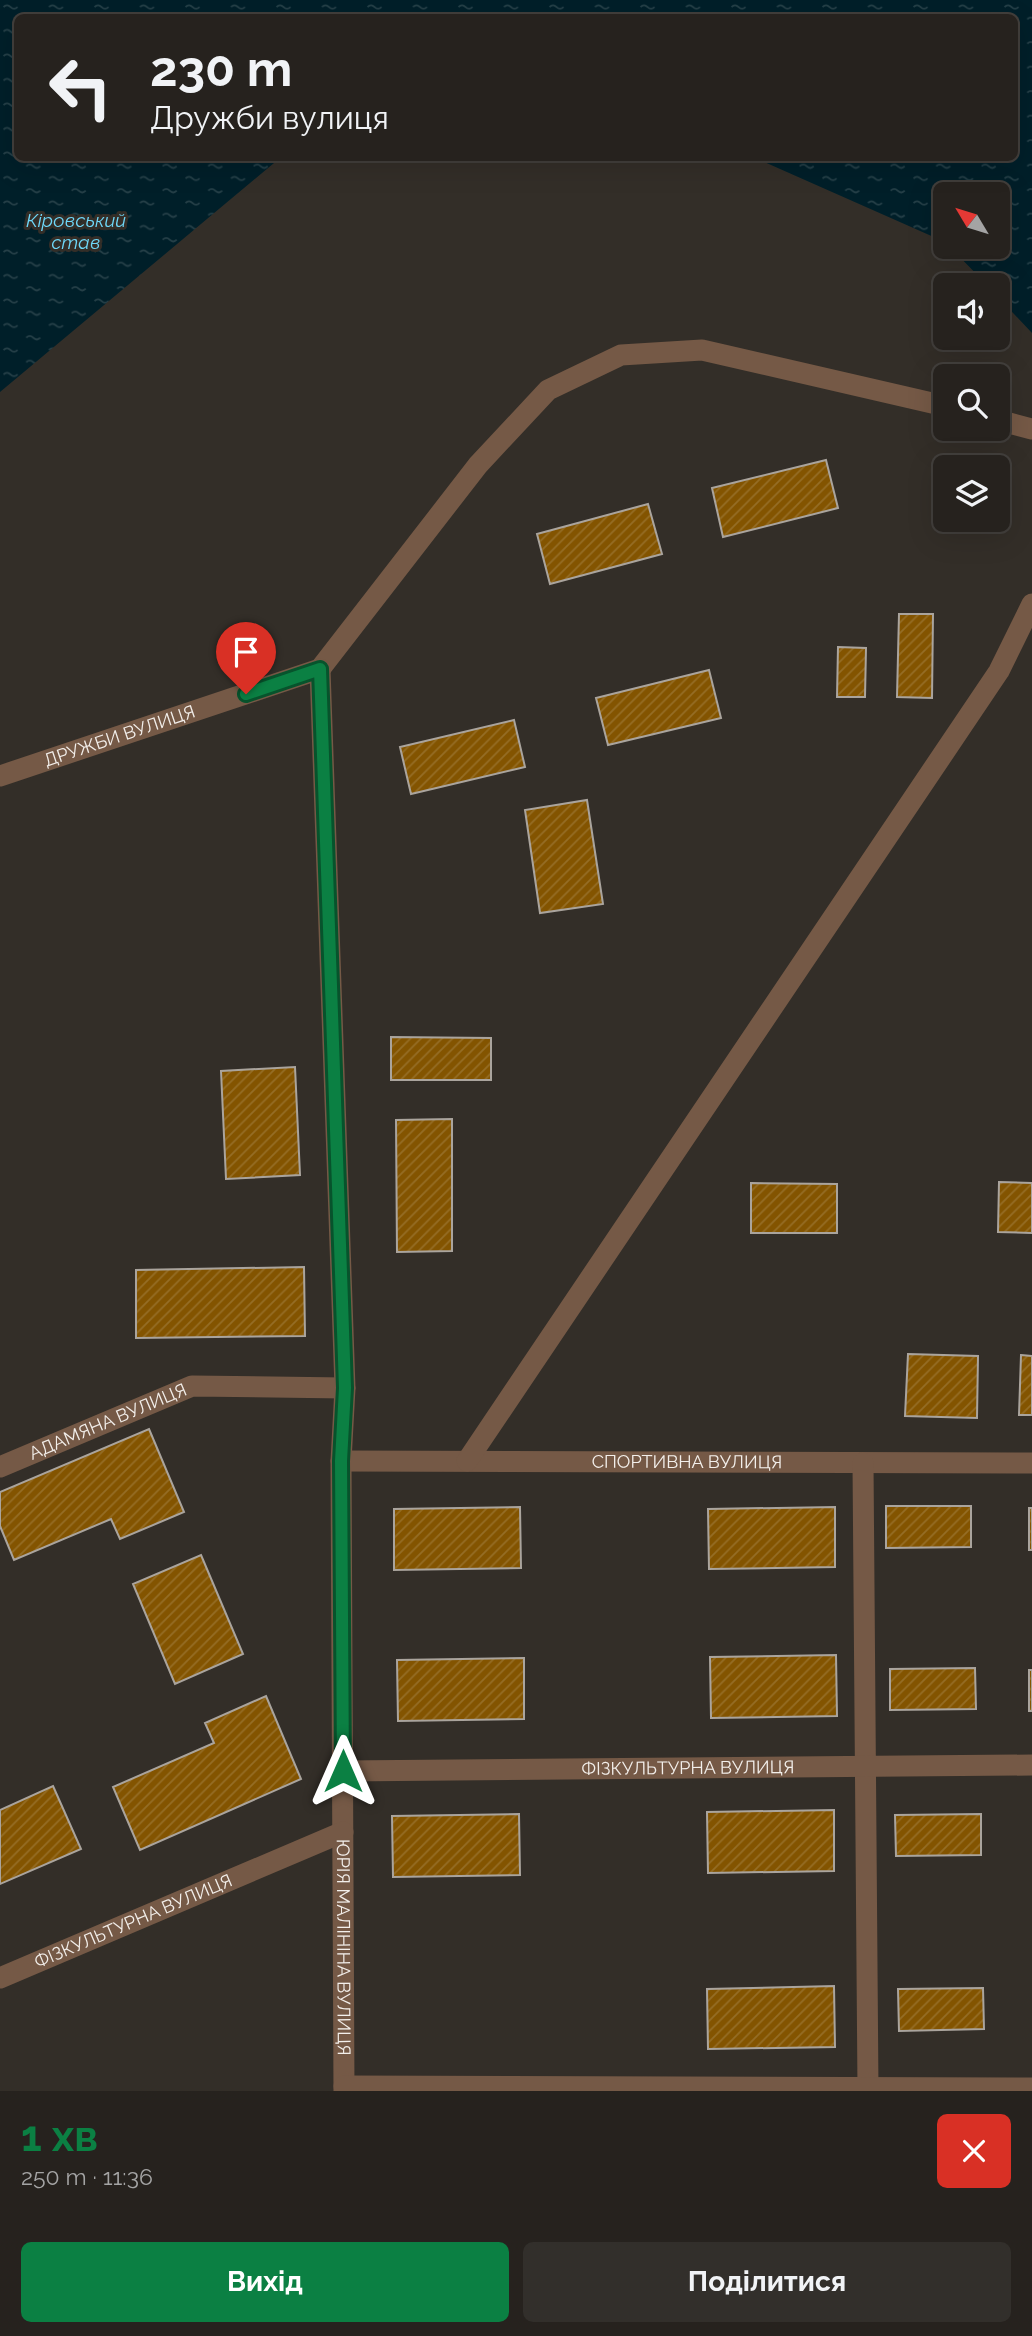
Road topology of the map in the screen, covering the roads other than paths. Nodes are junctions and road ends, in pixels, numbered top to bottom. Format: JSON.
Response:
{"nodes":[{"id":1,"x":933,"y":403,"type":"edge"},
{"id":2,"x":1010,"y":423,"type":"edge"},
{"id":3,"x":1032,"y":429,"type":"edge"},
{"id":4,"x":1032,"y":604,"type":"edge"},
{"id":5,"x":320,"y":669,"type":"junction"},
{"id":6,"x":0,"y":776,"type":"edge"},
{"id":7,"x":345,"y":1388,"type":"junction"},
{"id":8,"x":341,"y":1461,"type":"junction"},
{"id":9,"x":467,"y":1461,"type":"junction"},
{"id":10,"x":863,"y":1463,"type":"junction"},
{"id":11,"x":1032,"y":1463,"type":"edge"},
{"id":12,"x":0,"y":1467,"type":"edge"},
{"id":13,"x":1032,"y":1765,"type":"edge"},
{"id":14,"x":865,"y":1766,"type":"junction"},
{"id":15,"x":343,"y":1771,"type":"junction"},
{"id":16,"x":343,"y":1832,"type":"junction"},
{"id":17,"x":0,"y":1978,"type":"edge"},
{"id":18,"x":1032,"y":2088,"type":"edge"},
{"id":19,"x":344,"y":2089,"type":"edge"},
{"id":20,"x":868,"y":2090,"type":"edge"}],
"edges":[{"from":1,"to":5,"type":"street"},
{"from":2,"to":3,"type":"street"},
{"from":4,"to":9,"type":"street"},
{"from":5,"to":6,"type":"street","name":"ДРУЖБИ ВУЛИЦЯ"},
{"from":5,"to":7,"type":"street","name":"ЮРІЯ МАЛІНІНА ВУЛИЦЯ"},
{"from":7,"to":8,"type":"street","name":"ЮРІЯ МАЛІНІНА ВУЛИЦЯ"},
{"from":7,"to":12,"type":"street","name":"АДАМЯНА ВУЛИЦЯ"},
{"from":8,"to":9,"type":"street","name":"СПОРТИВНА ВУЛИЦЯ"},
{"from":8,"to":15,"type":"street","name":"ЮРІЯ МАЛІНІНА ВУЛИЦЯ"},
{"from":9,"to":10,"type":"street","name":"СПОРТИВНА ВУЛИЦЯ"},
{"from":10,"to":11,"type":"street","name":"СПОРТИВНА ВУЛИЦЯ"},
{"from":10,"to":14,"type":"street"},
{"from":13,"to":14,"type":"street","name":"ФIЗКУЛЬТУРНА ВУЛИЦЯ"},
{"from":14,"to":15,"type":"street","name":"ФIЗКУЛЬТУРНА ВУЛИЦЯ"},
{"from":14,"to":20,"type":"street"},
{"from":15,"to":16,"type":"street","name":"ЮРІЯ МАЛІНІНА ВУЛИЦЯ"},
{"from":16,"to":17,"type":"street","name":"ФIЗКУЛЬТУРНА ВУЛИЦЯ"},
{"from":16,"to":19,"type":"street","name":"ЮРІЯ МАЛІНІНА ВУЛИЦЯ"},
{"from":18,"to":20,"type":"street"},
{"from":19,"to":20,"type":"street"}]}
